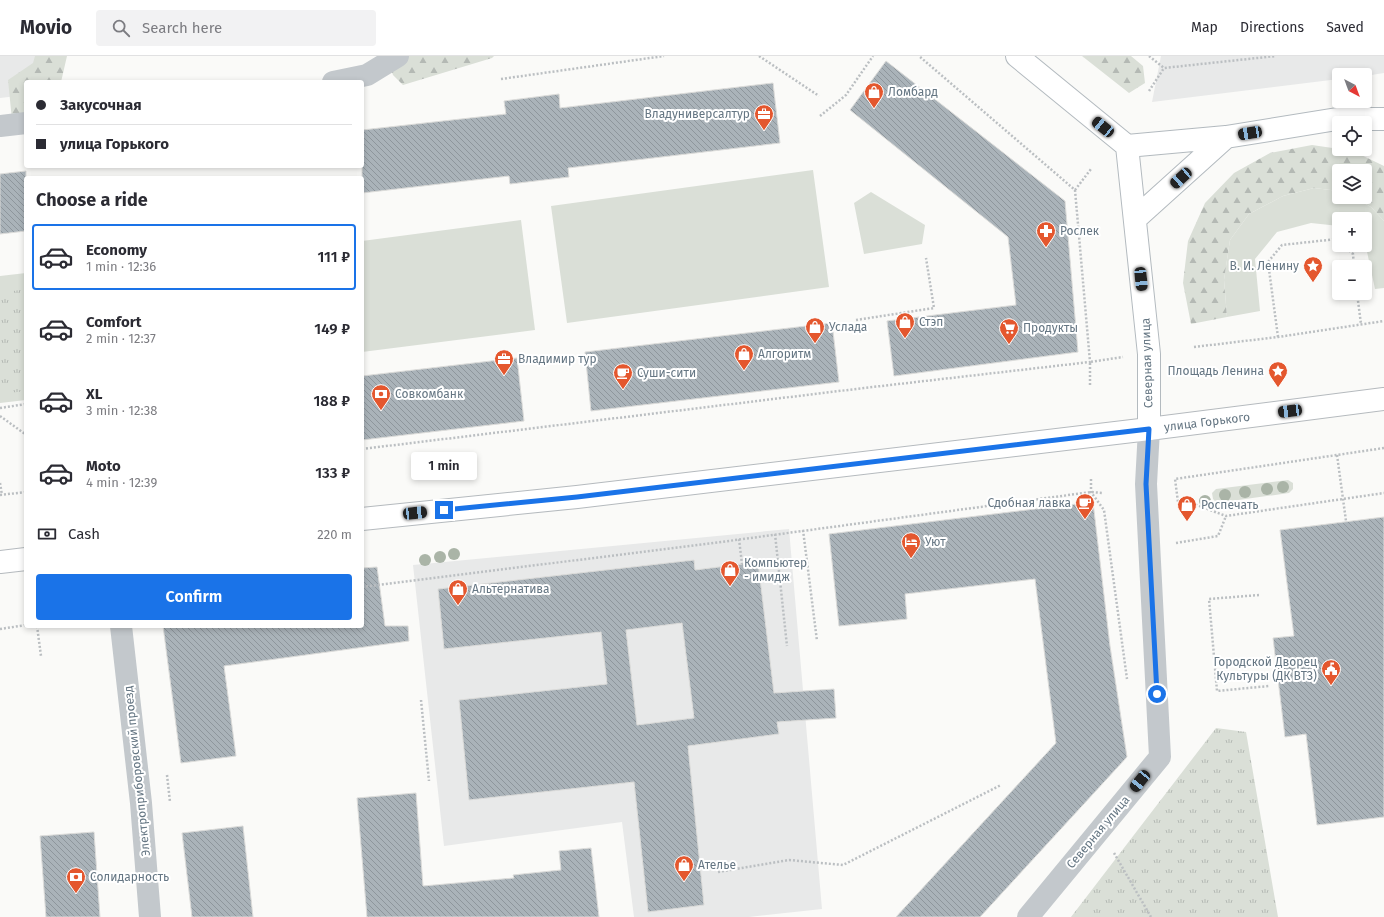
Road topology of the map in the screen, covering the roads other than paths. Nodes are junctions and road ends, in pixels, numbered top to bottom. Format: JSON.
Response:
{"nodes":[{"id":1,"x":398,"y":56,"type":"edge"},
{"id":2,"x":1017,"y":56,"type":"edge"},
{"id":3,"x":344,"y":80,"type":"edge"},
{"id":4,"x":1384,"y":119,"type":"edge"},
{"id":5,"x":24,"y":123,"type":"edge"},
{"id":6,"x":0,"y":126,"type":"edge"},
{"id":7,"x":1226,"y":137,"type":"junction"},
{"id":8,"x":1127,"y":146,"type":"junction"},
{"id":9,"x":1136,"y":219,"type":"junction"},
{"id":10,"x":1384,"y":399,"type":"edge"},
{"id":11,"x":1149,"y":429,"type":"junction"},
{"id":12,"x":364,"y":519,"type":"edge"},
{"id":13,"x":24,"y":559,"type":"edge"},
{"id":14,"x":0,"y":562,"type":"edge"},
{"id":15,"x":121,"y":628,"type":"edge"},
{"id":16,"x":150,"y":917,"type":"edge"},
{"id":17,"x":1028,"y":917,"type":"edge"}],
"edges":[{"from":1,"to":3,"type":"street"},
{"from":2,"to":8,"type":"main road"},
{"from":4,"to":7,"type":"main road"},
{"from":5,"to":6,"type":"street"},
{"from":7,"to":8,"type":"main road"},
{"from":7,"to":9,"type":"main road"},
{"from":8,"to":9,"type":"main road","name":"Северная улица"},
{"from":9,"to":11,"type":"main road","name":"Северная улица"},
{"from":10,"to":11,"type":"main road","name":"улица Горького"},
{"from":11,"to":12,"type":"main road","name":"улица Горького"},
{"from":11,"to":17,"type":"street","name":"Северная улица"},
{"from":13,"to":14,"type":"main road"},
{"from":15,"to":16,"type":"street","name":"Электроприборовский проезд"}]}
